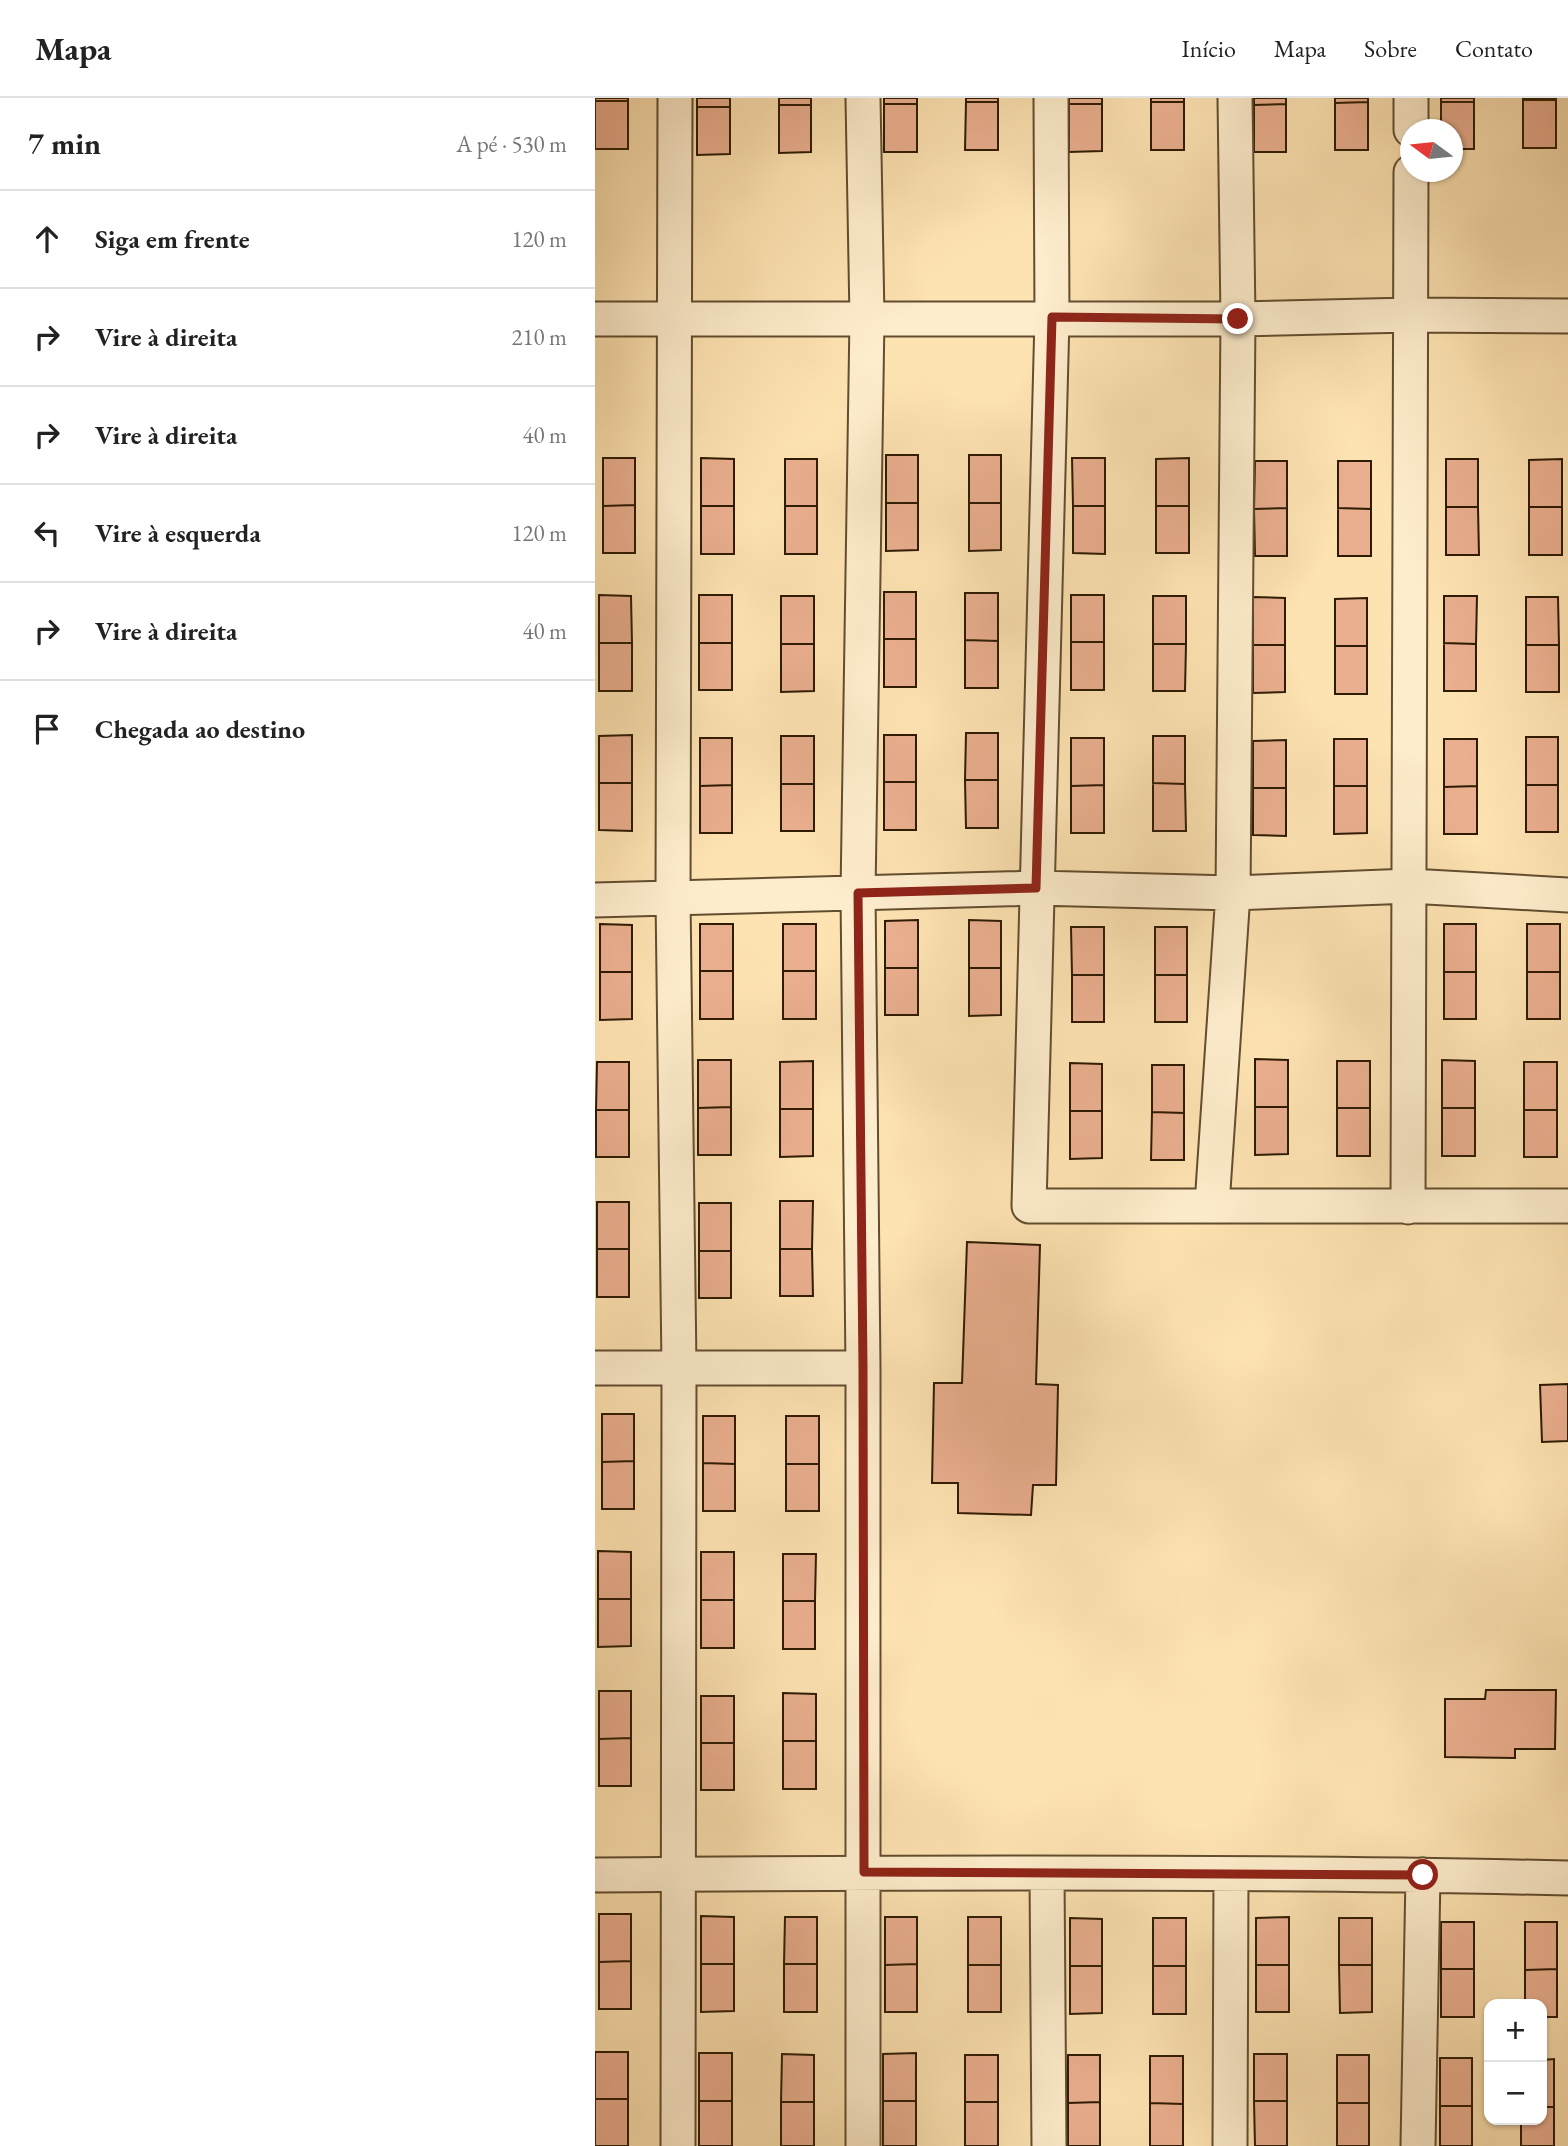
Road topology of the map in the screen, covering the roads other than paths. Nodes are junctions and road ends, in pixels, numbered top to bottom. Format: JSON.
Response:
{"nodes":[{"id":1,"x":675,"y":98,"type":"edge"},
{"id":2,"x":863,"y":98,"type":"edge"},
{"id":3,"x":1051,"y":98,"type":"edge"},
{"id":4,"x":1235,"y":98,"type":"edge"},
{"id":5,"x":1411,"y":98,"type":"edge"},
{"id":6,"x":1411,"y":119,"type":"edge"},
{"id":7,"x":1411,"y":182,"type":"edge"},
{"id":8,"x":1410,"y":314,"type":"junction"},
{"id":9,"x":1568,"y":316,"type":"edge"},
{"id":10,"x":1052,"y":317,"type":"junction"},
{"id":11,"x":595,"y":318,"type":"edge"},
{"id":12,"x":867,"y":318,"type":"junction"},
{"id":13,"x":674,"y":319,"type":"junction"},
{"id":14,"x":1238,"y":319,"type":"junction"},
{"id":15,"x":1410,"y":886,"type":"junction"},
{"id":16,"x":1036,"y":888,"type":"junction"},
{"id":17,"x":858,"y":893,"type":"junction"},
{"id":18,"x":1233,"y":893,"type":"junction"},
{"id":19,"x":1568,"y":895,"type":"edge"},
{"id":20,"x":673,"y":898,"type":"junction"},
{"id":21,"x":595,"y":900,"type":"edge"},
{"id":22,"x":1212,"y":1205,"type":"junction"},
{"id":23,"x":1568,"y":1206,"type":"edge"},
{"id":24,"x":1408,"y":1207,"type":"junction"},
{"id":25,"x":595,"y":1368,"type":"edge"},
{"id":26,"x":679,"y":1368,"type":"junction"},
{"id":27,"x":863,"y":1368,"type":"junction"},
{"id":28,"x":864,"y":1872,"type":"junction"},
{"id":29,"x":680,"y":1874,"type":"junction"},
{"id":30,"x":1047,"y":1874,"type":"junction"},
{"id":31,"x":1231,"y":1874,"type":"junction"},
{"id":32,"x":595,"y":1875,"type":"edge"},
{"id":33,"x":1423,"y":1875,"type":"junction"},
{"id":34,"x":1568,"y":1878,"type":"edge"},
{"id":35,"x":678,"y":2146,"type":"edge"},
{"id":36,"x":863,"y":2146,"type":"edge"},
{"id":37,"x":1049,"y":2146,"type":"edge"},
{"id":38,"x":1230,"y":2146,"type":"edge"},
{"id":39,"x":1418,"y":2146,"type":"edge"}],
"edges":[{"from":1,"to":13,"type":"street"},
{"from":2,"to":12,"type":"street"},
{"from":3,"to":10,"type":"street"},
{"from":4,"to":14,"type":"street"},
{"from":5,"to":6,"type":"street"},
{"from":7,"to":8,"type":"street"},
{"from":8,"to":9,"type":"street"},
{"from":8,"to":14,"type":"street"},
{"from":8,"to":15,"type":"street"},
{"from":10,"to":12,"type":"street"},
{"from":10,"to":14,"type":"street"},
{"from":10,"to":16,"type":"street"},
{"from":11,"to":13,"type":"street"},
{"from":12,"to":13,"type":"street"},
{"from":12,"to":17,"type":"street"},
{"from":13,"to":20,"type":"street"},
{"from":14,"to":18,"type":"street"},
{"from":15,"to":18,"type":"street"},
{"from":15,"to":19,"type":"street"},
{"from":15,"to":24,"type":"street"},
{"from":16,"to":17,"type":"street"},
{"from":16,"to":18,"type":"street"},
{"from":16,"to":22,"type":"street"},
{"from":17,"to":20,"type":"street"},
{"from":17,"to":27,"type":"street"},
{"from":18,"to":22,"type":"street"},
{"from":20,"to":21,"type":"street"},
{"from":20,"to":26,"type":"street"},
{"from":22,"to":24,"type":"street"},
{"from":23,"to":24,"type":"street"},
{"from":25,"to":26,"type":"street"},
{"from":26,"to":27,"type":"street"},
{"from":26,"to":29,"type":"street"},
{"from":27,"to":28,"type":"street"},
{"from":28,"to":29,"type":"street"},
{"from":28,"to":30,"type":"street"},
{"from":28,"to":36,"type":"street"},
{"from":29,"to":32,"type":"street"},
{"from":29,"to":35,"type":"street"},
{"from":30,"to":31,"type":"street"},
{"from":30,"to":37,"type":"street"},
{"from":31,"to":33,"type":"street"},
{"from":31,"to":38,"type":"street"},
{"from":33,"to":34,"type":"street"},
{"from":33,"to":39,"type":"street"}]}
